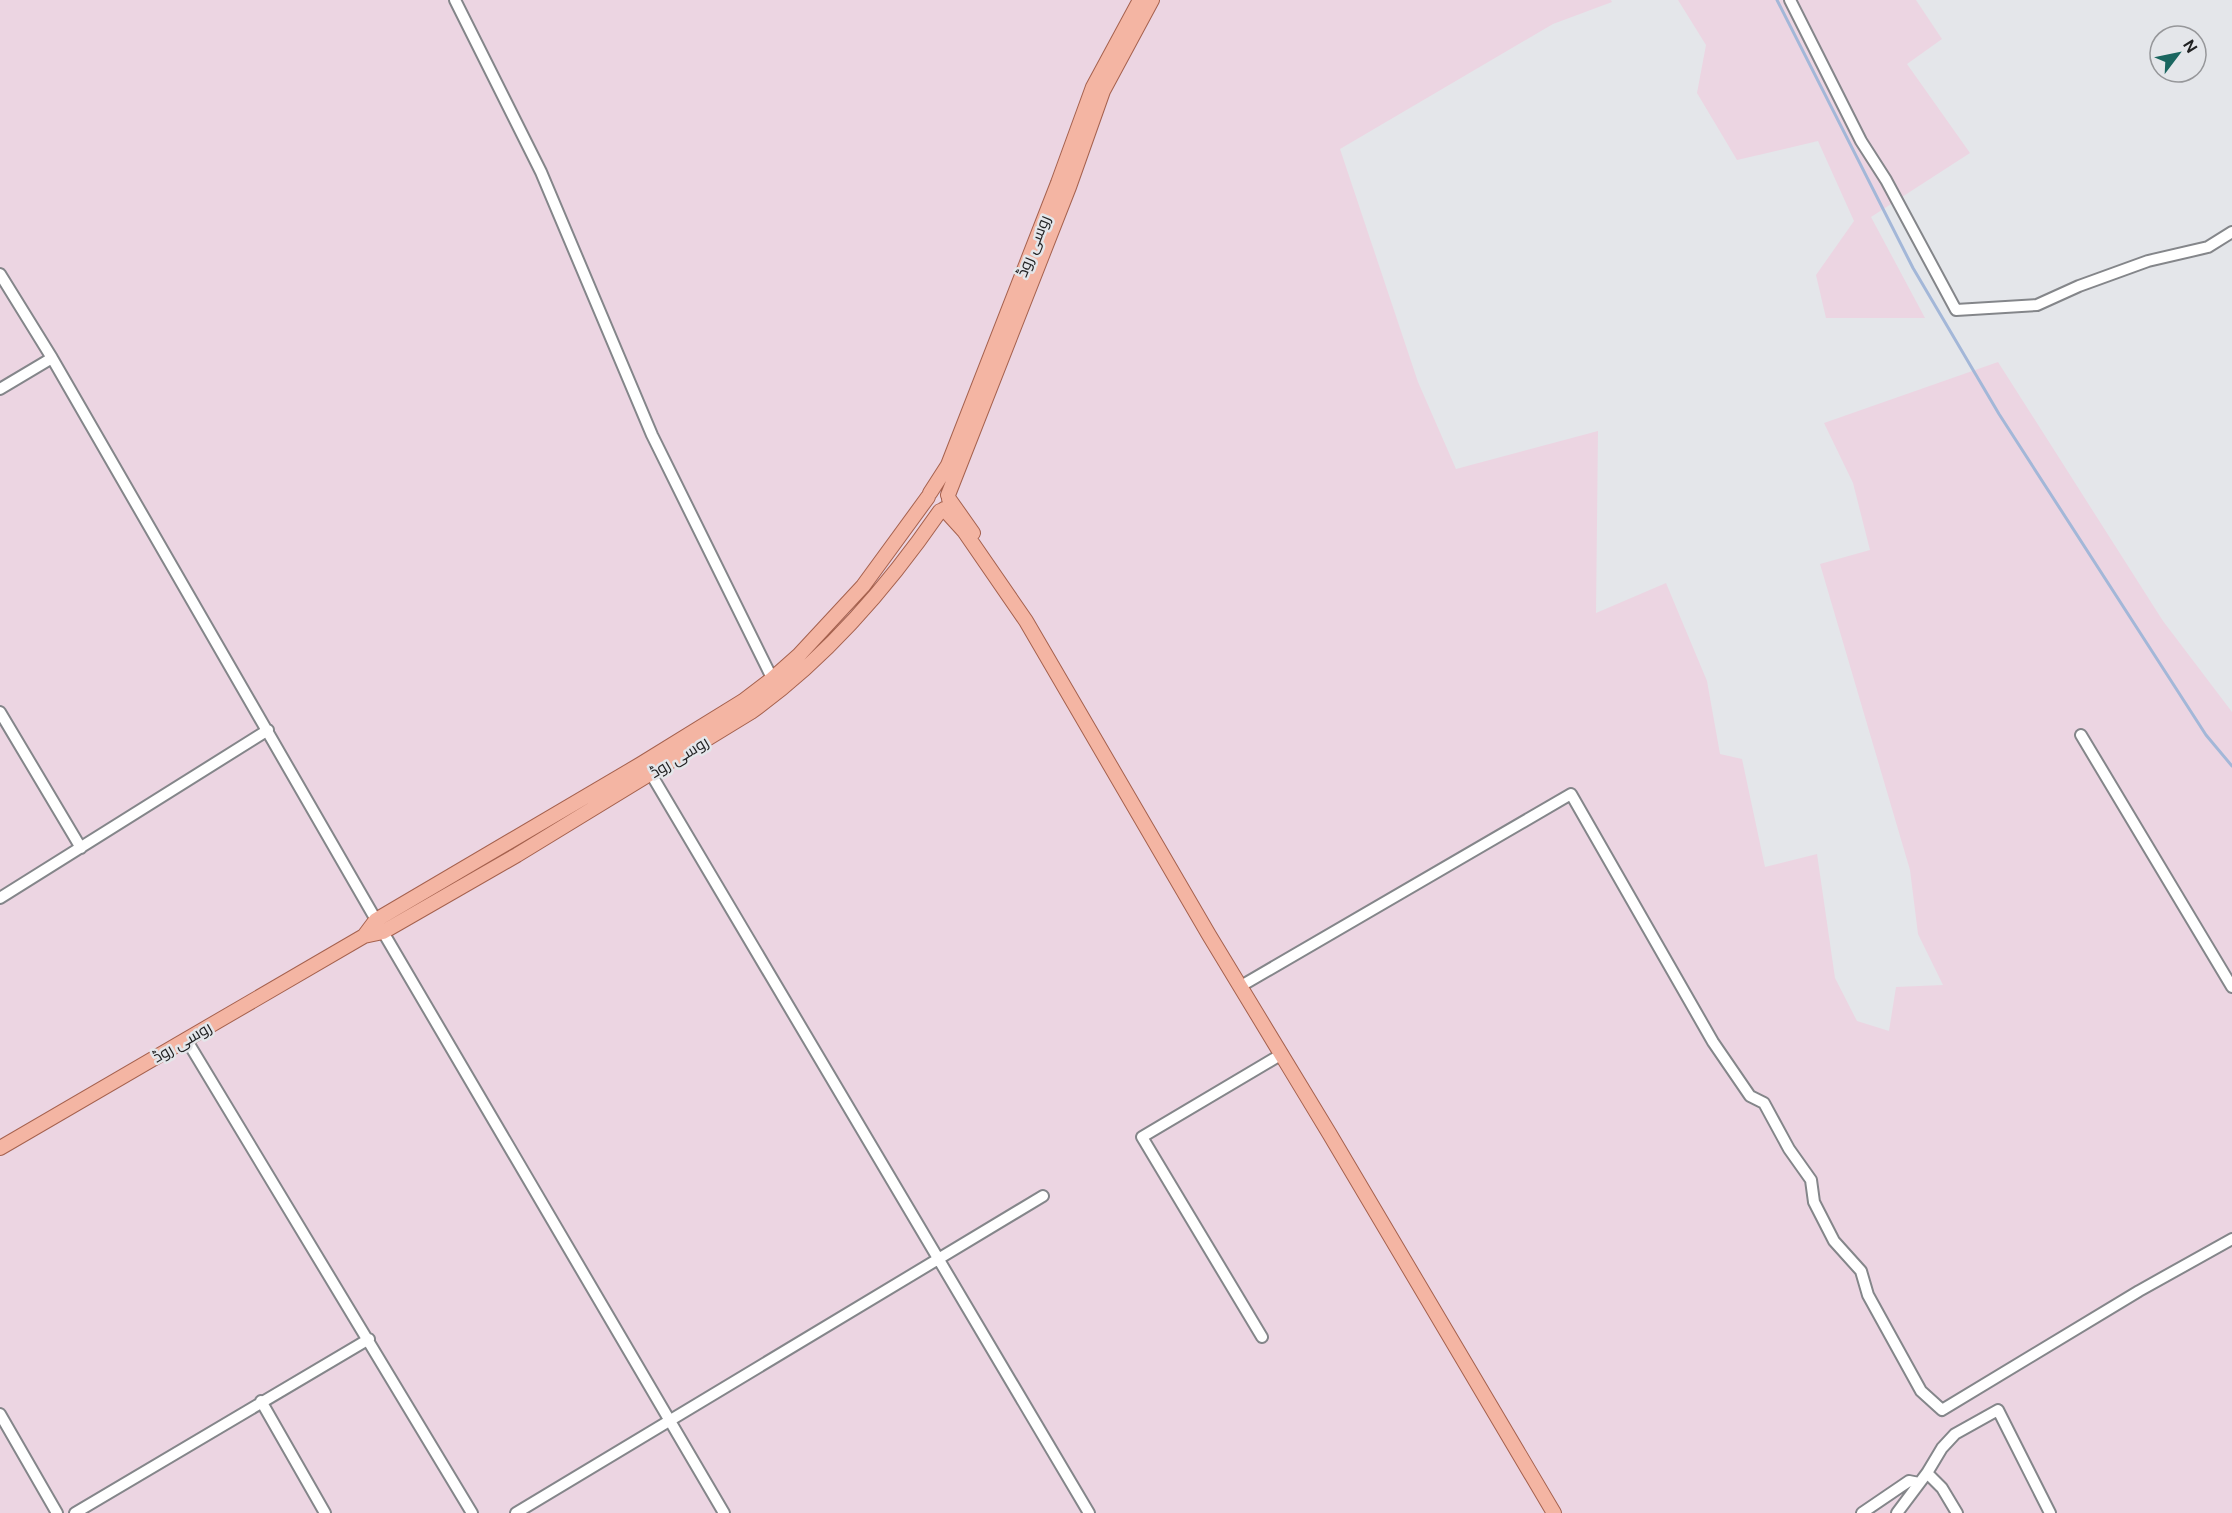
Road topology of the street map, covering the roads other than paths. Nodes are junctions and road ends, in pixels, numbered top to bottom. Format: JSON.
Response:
{"nodes":[{"id":1,"x":455,"y":0,"type":"edge"},
{"id":2,"x":1140,"y":0,"type":"edge"},
{"id":3,"x":1152,"y":0,"type":"edge"},
{"id":4,"x":1790,"y":0,"type":"edge"},
{"id":5,"x":2232,"y":232,"type":"edge"},
{"id":6,"x":0,"y":274,"type":"edge"},
{"id":7,"x":52,"y":358,"type":"junction"},
{"id":8,"x":0,"y":389,"type":"edge"},
{"id":9,"x":929,"y":495,"type":"junction"},
{"id":10,"x":945,"y":503,"type":"junction"},
{"id":11,"x":772,"y":679,"type":"junction"},
{"id":12,"x":779,"y":692,"type":"junction"},
{"id":13,"x":0,"y":712,"type":"edge"},
{"id":14,"x":268,"y":730,"type":"junction"},
{"id":15,"x":2081,"y":735,"type":"dead end"},
{"id":16,"x":651,"y":774,"type":"junction"},
{"id":17,"x":81,"y":848,"type":"junction"},
{"id":18,"x":0,"y":897,"type":"edge"},
{"id":19,"x":380,"y":926,"type":"junction"},
{"id":20,"x":1241,"y":986,"type":"junction"},
{"id":21,"x":2232,"y":987,"type":"edge"},
{"id":22,"x":186,"y":1039,"type":"junction"},
{"id":23,"x":1282,"y":1054,"type":"junction"},
{"id":24,"x":0,"y":1148,"type":"edge"},
{"id":25,"x":1043,"y":1196,"type":"dead end"},
{"id":26,"x":2232,"y":1239,"type":"edge"},
{"id":27,"x":940,"y":1260,"type":"junction"},
{"id":28,"x":1262,"y":1337,"type":"dead end"},
{"id":29,"x":369,"y":1339,"type":"junction"},
{"id":30,"x":261,"y":1401,"type":"junction"},
{"id":31,"x":0,"y":1414,"type":"edge"},
{"id":32,"x":669,"y":1420,"type":"junction"},
{"id":33,"x":1927,"y":1473,"type":"junction"},
{"id":34,"x":1919,"y":1483,"type":"junction"},
{"id":35,"x":57,"y":1513,"type":"edge"},
{"id":36,"x":75,"y":1513,"type":"edge"},
{"id":37,"x":325,"y":1513,"type":"edge"},
{"id":38,"x":472,"y":1513,"type":"edge"},
{"id":39,"x":516,"y":1513,"type":"edge"},
{"id":40,"x":724,"y":1513,"type":"edge"},
{"id":41,"x":1089,"y":1513,"type":"edge"},
{"id":42,"x":1554,"y":1513,"type":"edge"},
{"id":43,"x":1862,"y":1513,"type":"edge"},
{"id":44,"x":1897,"y":1513,"type":"edge"},
{"id":45,"x":1957,"y":1513,"type":"edge"},
{"id":46,"x":2050,"y":1513,"type":"edge"}],
"edges":[{"from":1,"to":11,"type":"street"},
{"from":2,"to":9,"type":"main road","name":"روسی روڈ"},
{"from":3,"to":10,"type":"main road","name":"روسی روڈ"},
{"from":4,"to":5,"type":"street"},
{"from":6,"to":7,"type":"street"},
{"from":7,"to":8,"type":"street"},
{"from":7,"to":14,"type":"street"},
{"from":9,"to":10,"type":"main road"},
{"from":9,"to":11,"type":"main road","name":"روسی روڈ"},
{"from":10,"to":12,"type":"main road","name":"روسی روڈ"},
{"from":10,"to":20,"type":"main road"},
{"from":11,"to":12,"type":"street"},
{"from":11,"to":19,"type":"main road","name":"روسی روڈ"},
{"from":12,"to":16,"type":"main road","name":"روسی روڈ"},
{"from":13,"to":17,"type":"street"},
{"from":14,"to":17,"type":"street"},
{"from":14,"to":19,"type":"street"},
{"from":15,"to":21,"type":"street"},
{"from":16,"to":19,"type":"main road","name":"روسی روڈ"},
{"from":16,"to":27,"type":"street"},
{"from":17,"to":18,"type":"street"},
{"from":19,"to":22,"type":"main road","name":"روسی روڈ"},
{"from":19,"to":32,"type":"street"},
{"from":20,"to":23,"type":"main road"},
{"from":20,"to":26,"type":"street"},
{"from":22,"to":24,"type":"main road","name":"روسی روڈ"},
{"from":22,"to":29,"type":"street"},
{"from":23,"to":28,"type":"street"},
{"from":23,"to":42,"type":"main road"},
{"from":25,"to":27,"type":"street"},
{"from":27,"to":32,"type":"street"},
{"from":27,"to":41,"type":"street"},
{"from":29,"to":30,"type":"street"},
{"from":29,"to":38,"type":"street"},
{"from":30,"to":36,"type":"street"},
{"from":30,"to":37,"type":"street"},
{"from":31,"to":35,"type":"street"},
{"from":32,"to":39,"type":"street"},
{"from":32,"to":40,"type":"street"},
{"from":33,"to":34,"type":"street"},
{"from":33,"to":45,"type":"street"},
{"from":33,"to":46,"type":"street"},
{"from":34,"to":43,"type":"street"},
{"from":34,"to":44,"type":"street"}]}
